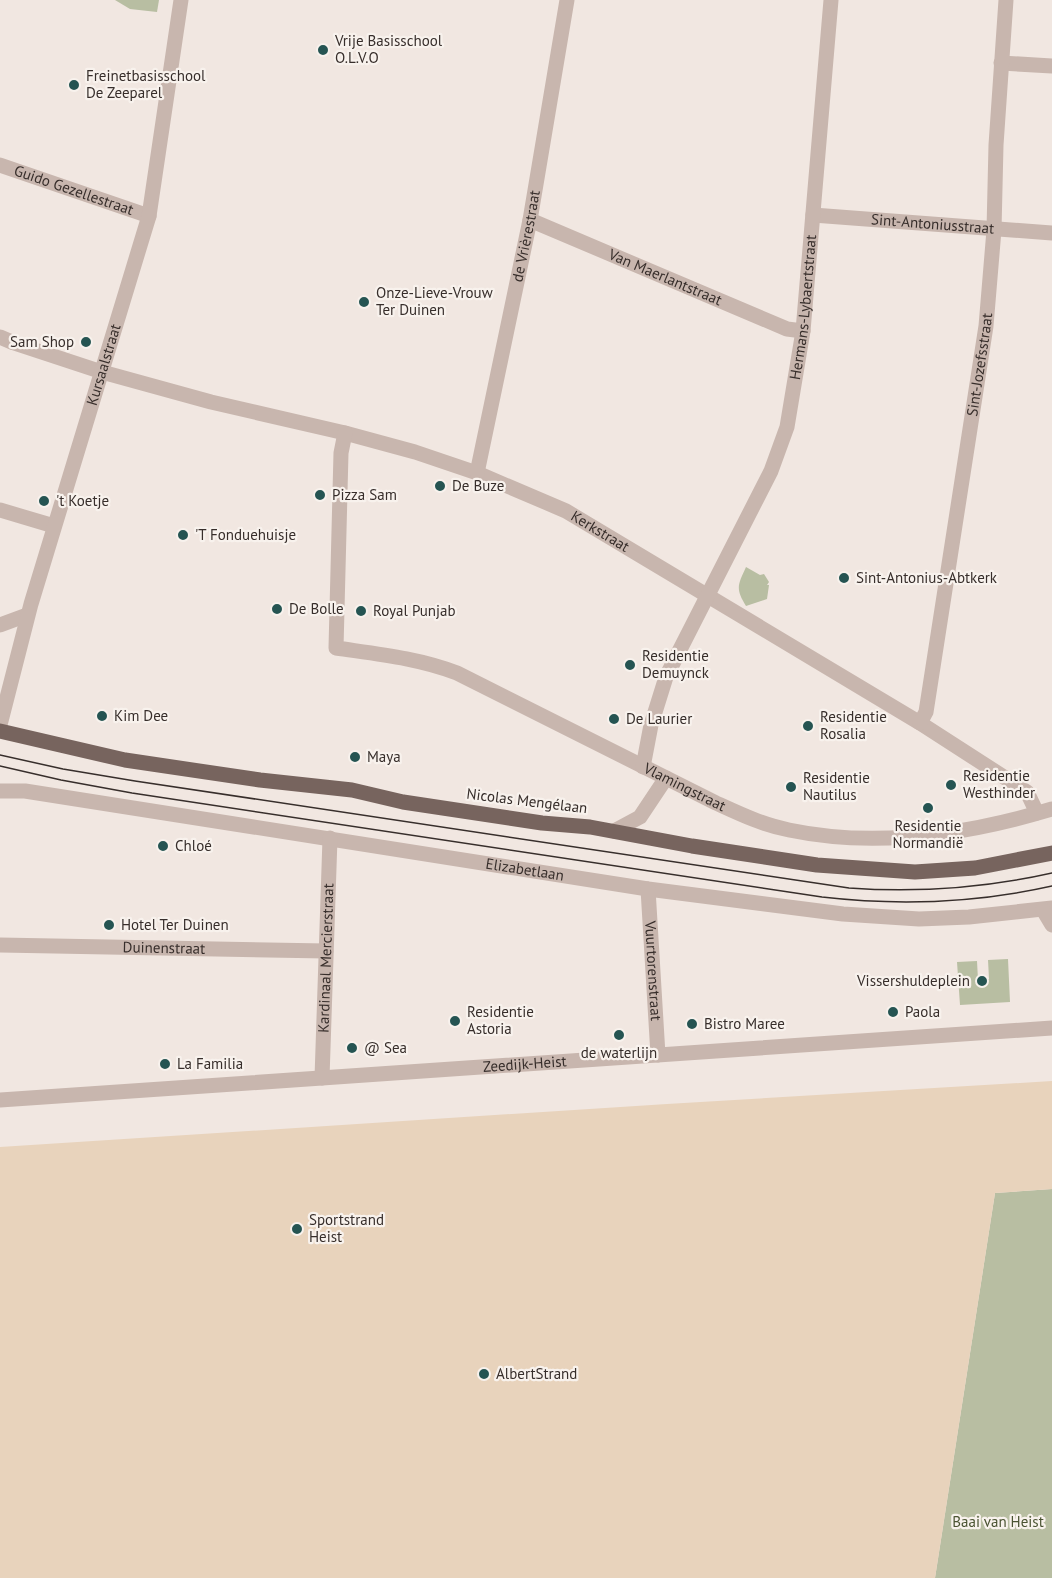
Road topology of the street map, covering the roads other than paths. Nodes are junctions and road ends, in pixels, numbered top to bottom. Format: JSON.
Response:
{"nodes":[{"id":1,"x":181,"y":0,"type":"edge"},
{"id":2,"x":567,"y":0,"type":"edge"},
{"id":3,"x":831,"y":0,"type":"edge"},
{"id":4,"x":1006,"y":0,"type":"edge"},
{"id":5,"x":1001,"y":63,"type":"junction"},
{"id":6,"x":1052,"y":66,"type":"edge"},
{"id":7,"x":0,"y":165,"type":"edge"},
{"id":8,"x":813,"y":215,"type":"junction"},
{"id":9,"x":149,"y":216,"type":"junction"},
{"id":10,"x":530,"y":220,"type":"junction"},
{"id":11,"x":994,"y":230,"type":"junction"},
{"id":12,"x":1052,"y":233,"type":"edge"},
{"id":13,"x":802,"y":331,"type":"junction"},
{"id":14,"x":0,"y":337,"type":"edge"},
{"id":15,"x":102,"y":372,"type":"junction"},
{"id":16,"x":345,"y":433,"type":"junction"},
{"id":17,"x":477,"y":473,"type":"junction"},
{"id":18,"x":0,"y":510,"type":"edge"},
{"id":19,"x":54,"y":526,"type":"junction"},
{"id":20,"x":708,"y":596,"type":"junction"},
{"id":21,"x":27,"y":615,"type":"junction"},
{"id":22,"x":0,"y":625,"type":"edge"},
{"id":23,"x":920,"y":723,"type":"junction"},
{"id":24,"x":0,"y":725,"type":"edge"},
{"id":25,"x":0,"y":731,"type":"edge"},
{"id":26,"x":643,"y":767,"type":"junction"},
{"id":27,"x":666,"y":778,"type":"junction"},
{"id":28,"x":0,"y":791,"type":"edge"},
{"id":29,"x":1052,"y":808,"type":"edge"},
{"id":30,"x":1037,"y":813,"type":"junction"},
{"id":31,"x":614,"y":831,"type":"junction"},
{"id":32,"x":330,"y":838,"type":"junction"},
{"id":33,"x":1052,"y":853,"type":"edge"},
{"id":34,"x":648,"y":889,"type":"junction"},
{"id":35,"x":1047,"y":908,"type":"edge"},
{"id":36,"x":1052,"y":925,"type":"edge"},
{"id":37,"x":0,"y":945,"type":"edge"},
{"id":38,"x":327,"y":951,"type":"junction"},
{"id":39,"x":1052,"y":1028,"type":"edge"},
{"id":40,"x":658,"y":1055,"type":"junction"},
{"id":41,"x":322,"y":1078,"type":"junction"},
{"id":42,"x":0,"y":1100,"type":"edge"}],
"edges":[{"from":1,"to":9,"type":"street","name":"Kursaalstraat"},
{"from":2,"to":10,"type":"street","name":"de Vrièrestraat"},
{"from":3,"to":8,"type":"street","name":"Hermans-Lybaertstraat"},
{"from":4,"to":5,"type":"street","name":"Sint-Jozefsstraat"},
{"from":5,"to":6,"type":"street"},
{"from":5,"to":11,"type":"street","name":"Sint-Jozefsstraat"},
{"from":7,"to":9,"type":"street","name":"Guido Gezellestraat"},
{"from":8,"to":11,"type":"street","name":"Sint-Antoniusstraat"},
{"from":8,"to":13,"type":"street","name":"Hermans-Lybaertstraat"},
{"from":9,"to":15,"type":"street","name":"Kursaalstraat"},
{"from":10,"to":13,"type":"street","name":"Van Maerlantstraat"},
{"from":10,"to":17,"type":"street","name":"de Vrièrestraat"},
{"from":11,"to":12,"type":"street","name":"Sint-Antoniusstraat"},
{"from":11,"to":23,"type":"street","name":"Sint-Jozefsstraat"},
{"from":13,"to":20,"type":"street","name":"Hermans-Lybaertstraat"},
{"from":14,"to":15,"type":"street","name":"Kerkstraat"},
{"from":15,"to":16,"type":"street","name":"Kerkstraat"},
{"from":15,"to":19,"type":"street","name":"Kursaalstraat"},
{"from":16,"to":17,"type":"street","name":"Kerkstraat"},
{"from":16,"to":26,"type":"street","name":"Vlamingstraat"},
{"from":17,"to":20,"type":"street","name":"Kerkstraat"},
{"from":18,"to":19,"type":"street"},
{"from":19,"to":21,"type":"street","name":"Kursaalstraat"},
{"from":20,"to":23,"type":"street","name":"Kerkstraat"},
{"from":20,"to":26,"type":"street"},
{"from":21,"to":22,"type":"street"},
{"from":21,"to":24,"type":"street","name":"Kursaalstraat"},
{"from":23,"to":30,"type":"street","name":"Kerkstraat"},
{"from":25,"to":31,"type":"main road","name":"Nicolas Mengélaan"},
{"from":26,"to":27,"type":"street","name":"Vlamingstraat"},
{"from":27,"to":30,"type":"street","name":"Vlamingstraat"},
{"from":27,"to":31,"type":"street"},
{"from":28,"to":32,"type":"street","name":"Elizabetlaan"},
{"from":29,"to":30,"type":"street","name":"Vlamingstraat"},
{"from":31,"to":33,"type":"main road","name":"Nicolas Mengélaan"},
{"from":32,"to":34,"type":"street","name":"Elizabetlaan"},
{"from":32,"to":38,"type":"street","name":"Kardinaal Mercierstraat"},
{"from":34,"to":35,"type":"street","name":"Elizabetlaan"},
{"from":34,"to":40,"type":"street","name":"Vuurtorenstraat"},
{"from":35,"to":36,"type":"street"},
{"from":37,"to":38,"type":"street","name":"Duinenstraat"},
{"from":38,"to":41,"type":"street","name":"Kardinaal Mercierstraat"},
{"from":39,"to":40,"type":"street","name":"Zeedijk-Heist"},
{"from":40,"to":41,"type":"street","name":"Zeedijk-Heist"},
{"from":41,"to":42,"type":"street","name":"Zeedijk-Heist"}]}
